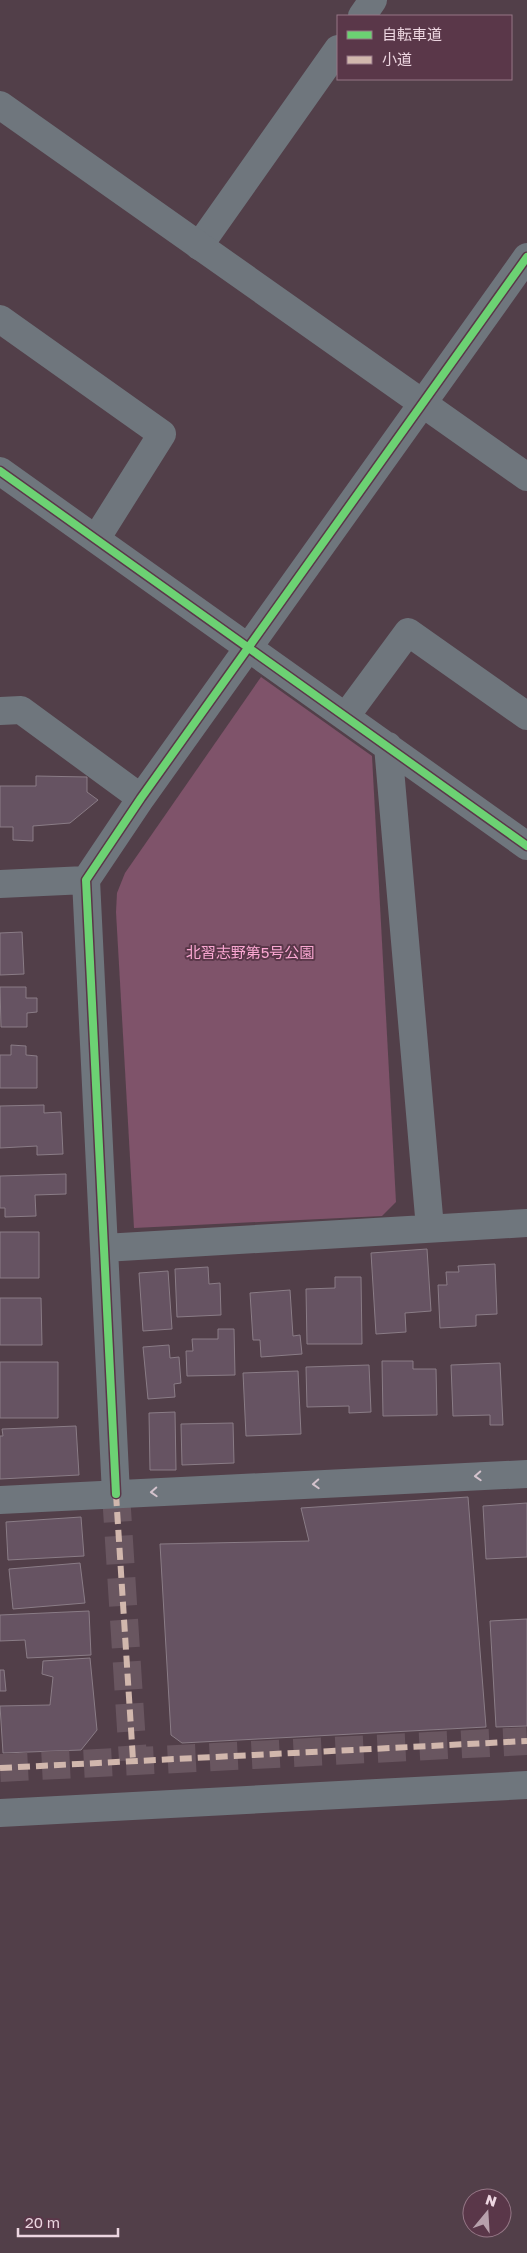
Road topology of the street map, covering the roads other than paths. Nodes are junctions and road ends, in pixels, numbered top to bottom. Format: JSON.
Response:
{"nodes":[{"id":1,"x":337,"y":50,"type":"edge"},
{"id":2,"x":0,"y":105,"type":"edge"},
{"id":3,"x":199,"y":246,"type":"junction"},
{"id":4,"x":527,"y":257,"type":"edge"},
{"id":5,"x":0,"y":319,"type":"edge"},
{"id":6,"x":422,"y":403,"type":"junction"},
{"id":7,"x":0,"y":471,"type":"edge"},
{"id":8,"x":527,"y":477,"type":"edge"},
{"id":9,"x":96,"y":539,"type":"junction"},
{"id":10,"x":249,"y":648,"type":"junction"},
{"id":11,"x":0,"y":711,"type":"edge"},
{"id":12,"x":346,"y":716,"type":"junction"},
{"id":13,"x":527,"y":716,"type":"edge"},
{"id":14,"x":388,"y":746,"type":"junction"},
{"id":15,"x":141,"y":798,"type":"junction"},
{"id":16,"x":527,"y":846,"type":"edge"},
{"id":17,"x":86,"y":880,"type":"junction"},
{"id":18,"x":0,"y":884,"type":"edge"},
{"id":19,"x":527,"y":1223,"type":"edge"},
{"id":20,"x":430,"y":1228,"type":"junction"},
{"id":21,"x":104,"y":1248,"type":"junction"},
{"id":22,"x":527,"y":1474,"type":"edge"},
{"id":23,"x":116,"y":1494,"type":"junction"},
{"id":24,"x":0,"y":1500,"type":"edge"},
{"id":25,"x":527,"y":1785,"type":"edge"},
{"id":26,"x":0,"y":1813,"type":"edge"}],
"edges":[{"from":1,"to":3,"type":"street"},
{"from":2,"to":3,"type":"street"},
{"from":3,"to":6,"type":"street"},
{"from":4,"to":6,"type":"street"},
{"from":5,"to":9,"type":"street"},
{"from":6,"to":8,"type":"street"},
{"from":6,"to":10,"type":"street"},
{"from":7,"to":9,"type":"street"},
{"from":9,"to":10,"type":"street"},
{"from":10,"to":12,"type":"street"},
{"from":10,"to":15,"type":"street"},
{"from":11,"to":15,"type":"street"},
{"from":12,"to":13,"type":"street"},
{"from":12,"to":14,"type":"street"},
{"from":14,"to":16,"type":"street"},
{"from":14,"to":20,"type":"street"},
{"from":15,"to":17,"type":"street"},
{"from":17,"to":18,"type":"street"},
{"from":17,"to":21,"type":"street"},
{"from":19,"to":20,"type":"street"},
{"from":20,"to":21,"type":"street"},
{"from":21,"to":23,"type":"street"},
{"from":22,"to":23,"type":"street","one_way":true},
{"from":23,"to":24,"type":"street"},
{"from":25,"to":26,"type":"street"}]}
